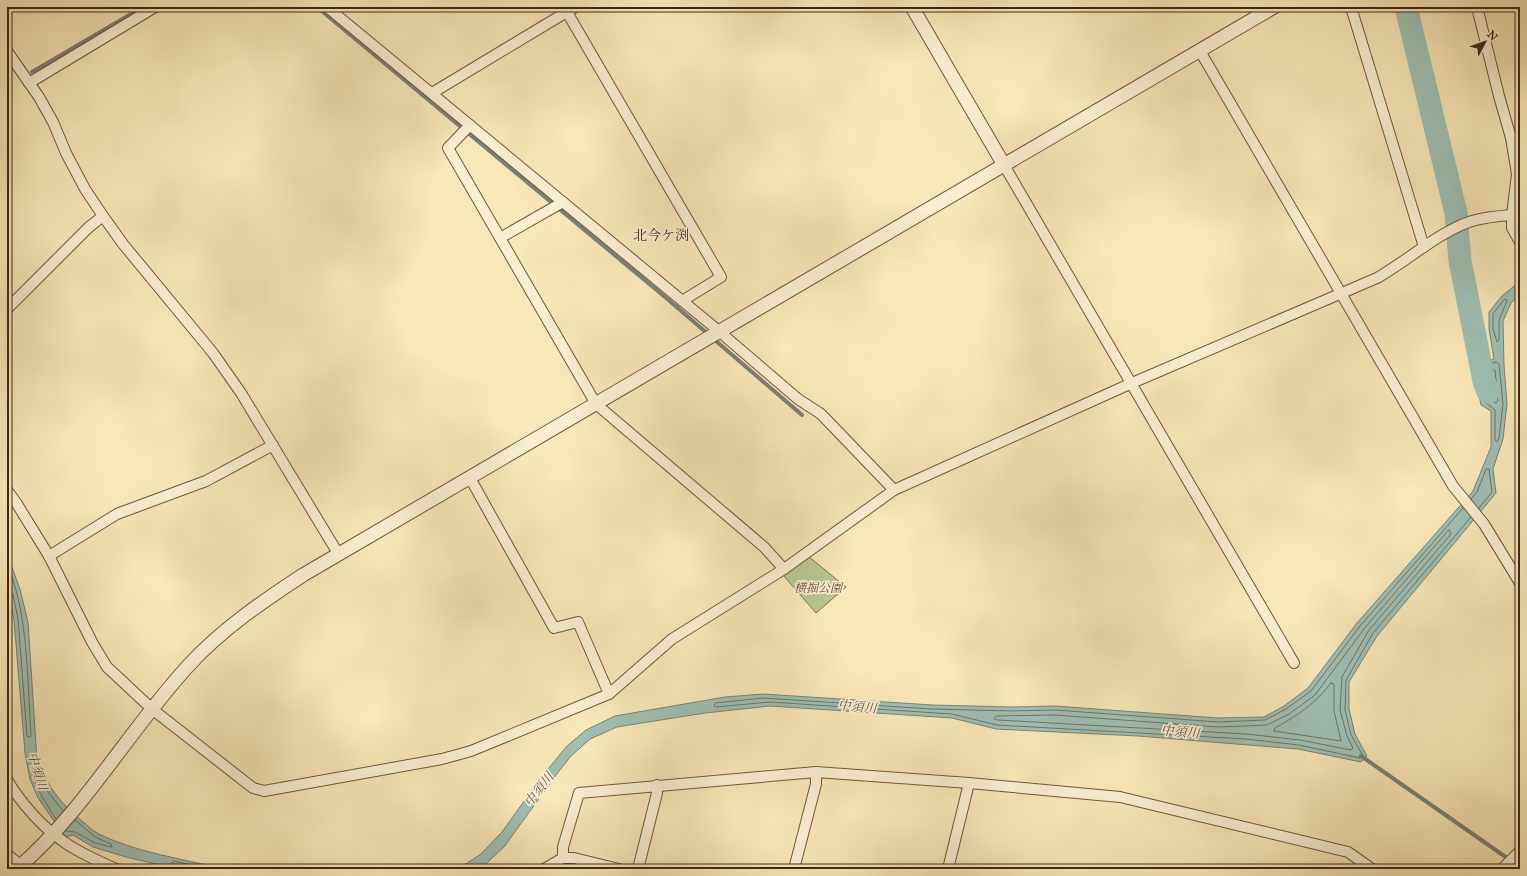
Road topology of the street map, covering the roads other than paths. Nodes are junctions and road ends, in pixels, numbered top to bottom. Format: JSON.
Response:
{"nodes":[{"id":1,"x":155,"y":7,"type":"edge"},
{"id":2,"x":327,"y":7,"type":"edge"},
{"id":3,"x":912,"y":7,"type":"edge"},
{"id":4,"x":1351,"y":7,"type":"edge"},
{"id":5,"x":1477,"y":7,"type":"edge"},
{"id":6,"x":569,"y":9,"type":"edge"},
{"id":7,"x":1265,"y":9,"type":"edge"},
{"id":8,"x":7,"y":51,"type":"edge"},
{"id":9,"x":1200,"y":51,"type":"junction"},
{"id":10,"x":29,"y":83,"type":"junction"},
{"id":11,"x":432,"y":93,"type":"junction"},
{"id":12,"x":470,"y":125,"type":"junction"},
{"id":13,"x":1004,"y":165,"type":"junction"},
{"id":14,"x":563,"y":202,"type":"junction"},
{"id":15,"x":1512,"y":215,"type":"junction"},
{"id":16,"x":103,"y":216,"type":"junction"},
{"id":17,"x":500,"y":238,"type":"junction"},
{"id":18,"x":1520,"y":242,"type":"edge"},
{"id":19,"x":1424,"y":247,"type":"junction"},
{"id":20,"x":1341,"y":293,"type":"junction"},
{"id":21,"x":682,"y":301,"type":"junction"},
{"id":22,"x":7,"y":309,"type":"edge"},
{"id":23,"x":720,"y":332,"type":"junction"},
{"id":24,"x":1132,"y":383,"type":"junction"},
{"id":25,"x":596,"y":404,"type":"junction"},
{"id":26,"x":273,"y":445,"type":"junction"},
{"id":27,"x":470,"y":478,"type":"junction"},
{"id":28,"x":7,"y":490,"type":"edge"},
{"id":29,"x":894,"y":490,"type":"junction"},
{"id":30,"x":339,"y":555,"type":"junction"},
{"id":31,"x":48,"y":556,"type":"junction"},
{"id":32,"x":784,"y":570,"type":"junction"},
{"id":33,"x":1520,"y":582,"type":"edge"},
{"id":34,"x":1294,"y":663,"type":"dead end"},
{"id":35,"x":609,"y":694,"type":"junction"},
{"id":36,"x":152,"y":709,"type":"junction"},
{"id":37,"x":816,"y":772,"type":"junction"},
{"id":38,"x":7,"y":779,"type":"edge"},
{"id":39,"x":969,"y":783,"type":"junction"},
{"id":40,"x":657,"y":785,"type":"junction"},
{"id":41,"x":54,"y":832,"type":"junction"},
{"id":42,"x":7,"y":854,"type":"edge"},
{"id":43,"x":563,"y":858,"type":"junction"},
{"id":44,"x":21,"y":868,"type":"edge"},
{"id":45,"x":116,"y":869,"type":"edge"},
{"id":46,"x":544,"y":869,"type":"edge"},
{"id":47,"x":619,"y":869,"type":"edge"},
{"id":48,"x":638,"y":869,"type":"edge"},
{"id":49,"x":794,"y":869,"type":"edge"},
{"id":50,"x":948,"y":869,"type":"edge"},
{"id":51,"x":1372,"y":869,"type":"edge"}],
"edges":[{"from":1,"to":10,"type":"street"},
{"from":2,"to":11,"type":"street"},
{"from":3,"to":13,"type":"street"},
{"from":4,"to":19,"type":"street"},
{"from":5,"to":15,"type":"street"},
{"from":6,"to":11,"type":"street"},
{"from":6,"to":21,"type":"street"},
{"from":7,"to":9,"type":"street"},
{"from":8,"to":10,"type":"street"},
{"from":9,"to":13,"type":"street"},
{"from":9,"to":20,"type":"street"},
{"from":10,"to":16,"type":"street"},
{"from":11,"to":12,"type":"street"},
{"from":12,"to":14,"type":"street"},
{"from":12,"to":17,"type":"street"},
{"from":13,"to":23,"type":"street"},
{"from":13,"to":24,"type":"street"},
{"from":14,"to":17,"type":"street"},
{"from":14,"to":21,"type":"street"},
{"from":15,"to":18,"type":"street"},
{"from":15,"to":19,"type":"street"},
{"from":16,"to":22,"type":"street"},
{"from":16,"to":26,"type":"street"},
{"from":17,"to":25,"type":"street"},
{"from":19,"to":20,"type":"street"},
{"from":20,"to":24,"type":"street"},
{"from":20,"to":33,"type":"street"},
{"from":21,"to":23,"type":"street"},
{"from":23,"to":25,"type":"street"},
{"from":23,"to":29,"type":"street"},
{"from":24,"to":29,"type":"street"},
{"from":24,"to":34,"type":"street"},
{"from":25,"to":27,"type":"street"},
{"from":25,"to":32,"type":"street"},
{"from":26,"to":30,"type":"street"},
{"from":26,"to":31,"type":"street"},
{"from":27,"to":30,"type":"street"},
{"from":27,"to":35,"type":"street"},
{"from":28,"to":31,"type":"street"},
{"from":29,"to":32,"type":"street"},
{"from":30,"to":36,"type":"street"},
{"from":31,"to":36,"type":"street"},
{"from":32,"to":35,"type":"street"},
{"from":35,"to":36,"type":"street"},
{"from":36,"to":41,"type":"street"},
{"from":37,"to":39,"type":"street"},
{"from":37,"to":40,"type":"street"},
{"from":37,"to":49,"type":"street"},
{"from":38,"to":41,"type":"street"},
{"from":39,"to":50,"type":"street"},
{"from":39,"to":51,"type":"street"},
{"from":40,"to":43,"type":"street"},
{"from":40,"to":48,"type":"street"},
{"from":41,"to":44,"type":"street"},
{"from":41,"to":45,"type":"street"},
{"from":42,"to":44,"type":"street"},
{"from":43,"to":46,"type":"street"},
{"from":43,"to":47,"type":"street"}]}
